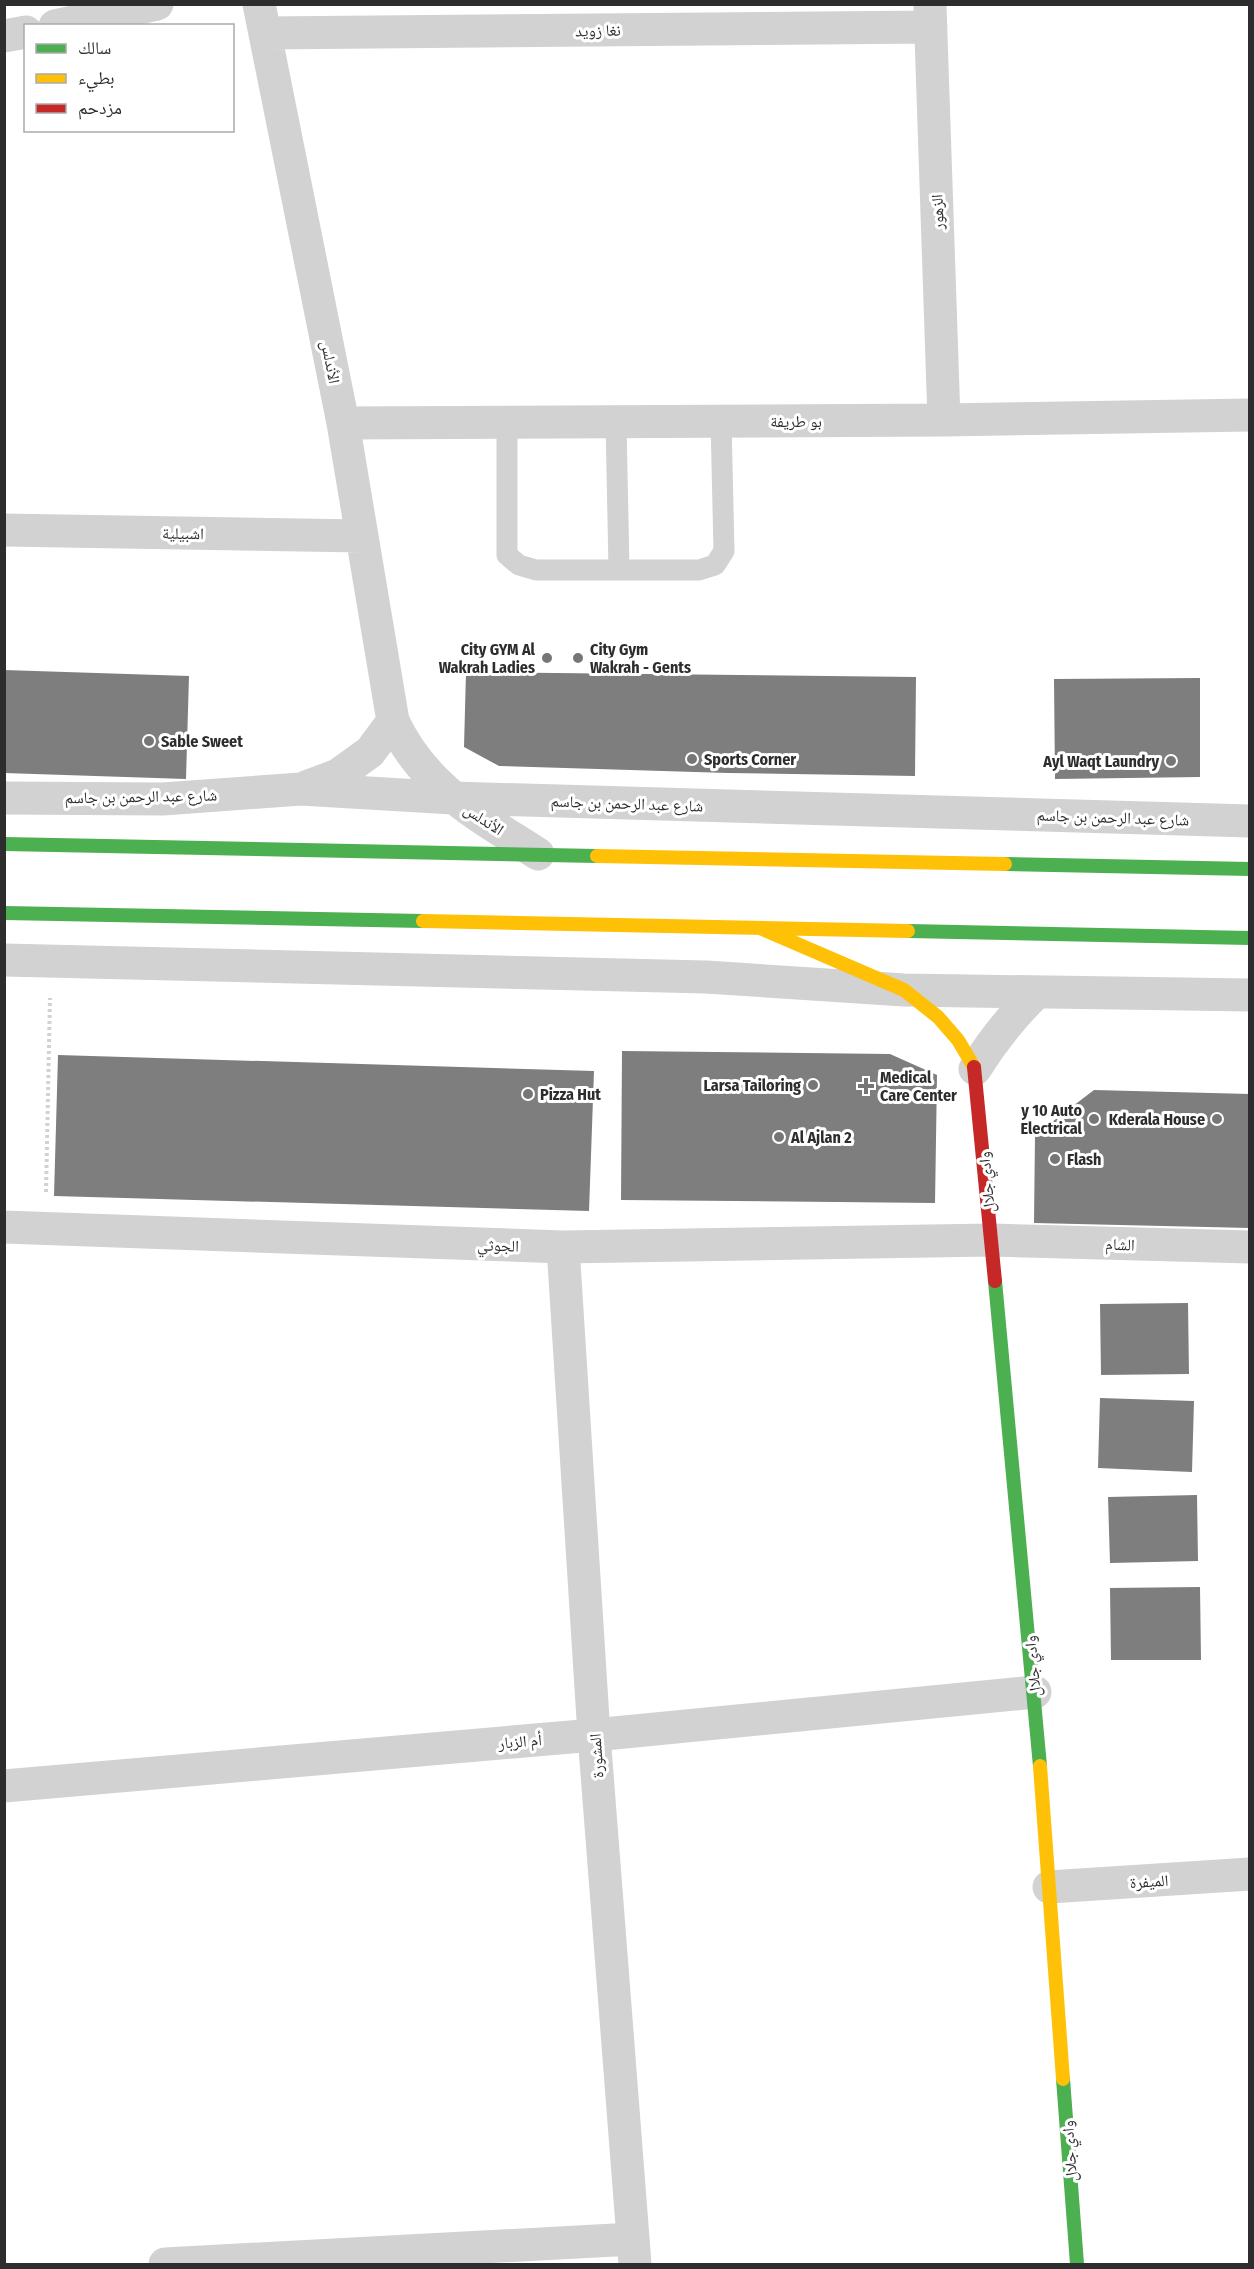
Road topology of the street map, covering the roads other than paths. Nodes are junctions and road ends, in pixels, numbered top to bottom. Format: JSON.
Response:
{"nodes":[{"id":1,"x":157,"y":4,"type":"edge"},
{"id":2,"x":931,"y":16,"type":"edge"},
{"id":3,"x":262,"y":19,"type":"edge"},
{"id":4,"x":64,"y":24,"type":"edge"},
{"id":5,"x":24,"y":32,"type":"edge"},
{"id":6,"x":4,"y":36,"type":"edge"},
{"id":7,"x":1250,"y":415,"type":"edge"},
{"id":8,"x":944,"y":420,"type":"junction"},
{"id":9,"x":721,"y":421,"type":"junction"},
{"id":10,"x":507,"y":422,"type":"junction"},
{"id":11,"x":616,"y":422,"type":"junction"},
{"id":12,"x":343,"y":423,"type":"junction"},
{"id":13,"x":4,"y":530,"type":"edge"},
{"id":14,"x":362,"y":536,"type":"junction"},
{"id":15,"x":619,"y":569,"type":"junction"},
{"id":16,"x":393,"y":721,"type":"junction"},
{"id":17,"x":301,"y":789,"type":"junction"},
{"id":18,"x":4,"y":798,"type":"edge"},
{"id":19,"x":453,"y":798,"type":"junction"},
{"id":20,"x":1250,"y":821,"type":"edge"},
{"id":21,"x":4,"y":844,"type":"edge"},
{"id":22,"x":538,"y":854,"type":"junction"},
{"id":23,"x":1250,"y":869,"type":"edge"},
{"id":24,"x":4,"y":913,"type":"edge"},
{"id":25,"x":760,"y":928,"type":"junction"},
{"id":26,"x":1250,"y":938,"type":"edge"},
{"id":27,"x":4,"y":960,"type":"edge"},
{"id":28,"x":904,"y":990,"type":"junction"},
{"id":29,"x":1036,"y":992,"type":"junction"},
{"id":30,"x":1250,"y":995,"type":"edge"},
{"id":31,"x":975,"y":1069,"type":"junction"},
{"id":32,"x":4,"y":1227,"type":"edge"},
{"id":33,"x":991,"y":1240,"type":"junction"},
{"id":34,"x":563,"y":1247,"type":"junction"},
{"id":35,"x":1250,"y":1247,"type":"edge"},
{"id":36,"x":1035,"y":1692,"type":"junction"},
{"id":37,"x":594,"y":1735,"type":"junction"},
{"id":38,"x":4,"y":1786,"type":"edge"},
{"id":39,"x":1250,"y":1874,"type":"edge"},
{"id":40,"x":1049,"y":1887,"type":"junction"},
{"id":41,"x":634,"y":2252,"type":"edge"},
{"id":42,"x":165,"y":2265,"type":"edge"},
{"id":43,"x":1077,"y":2265,"type":"edge"}],
"edges":[{"from":1,"to":4,"type":"street"},
{"from":2,"to":3,"type":"street","name":"نغا زويد"},
{"from":2,"to":8,"type":"street","name":"الزهور"},
{"from":3,"to":12,"type":"street","name":"الأندلس"},
{"from":5,"to":6,"type":"street"},
{"from":7,"to":8,"type":"street","name":"بو طريفة"},
{"from":8,"to":9,"type":"street","name":"بو طريفة"},
{"from":9,"to":11,"type":"street","name":"بو طريفة"},
{"from":9,"to":15,"type":"lane"},
{"from":10,"to":11,"type":"street","name":"بو طريفة"},
{"from":10,"to":12,"type":"street","name":"بو طريفة"},
{"from":10,"to":15,"type":"lane"},
{"from":11,"to":15,"type":"lane"},
{"from":12,"to":14,"type":"street","name":"الأندلس"},
{"from":13,"to":14,"type":"street","name":"اشبيلية"},
{"from":14,"to":16,"type":"street","name":"الأندلس"},
{"from":16,"to":17,"type":"street"},
{"from":16,"to":19,"type":"street","name":"الأندلس"},
{"from":17,"to":18,"type":"street","name":"شارع عبد الرحمن بن جاسم"},
{"from":17,"to":19,"type":"street","name":"شارع عبد الرحمن بن جاسم"},
{"from":19,"to":20,"type":"street","name":"شارع عبد الرحمن بن جاسم"},
{"from":19,"to":22,"type":"street","name":"الأندلس"},
{"from":21,"to":22,"type":"main road"},
{"from":22,"to":23,"type":"main road"},
{"from":24,"to":25,"type":"main road"},
{"from":25,"to":26,"type":"main road"},
{"from":25,"to":28,"type":"main road","name":"وادي جلال"},
{"from":27,"to":28,"type":"street"},
{"from":28,"to":29,"type":"street"},
{"from":28,"to":31,"type":"main road","name":"وادي جلال"},
{"from":29,"to":30,"type":"street"},
{"from":29,"to":31,"type":"street"},
{"from":31,"to":33,"type":"main road","name":"وادي جلال"},
{"from":32,"to":34,"type":"street","name":"الجوثي"},
{"from":33,"to":34,"type":"street","name":"الجوثي"},
{"from":33,"to":35,"type":"street","name":"الشام"},
{"from":33,"to":36,"type":"main road","name":"وادي جلال"},
{"from":34,"to":37,"type":"street","name":"المشورة"},
{"from":36,"to":37,"type":"street","name":"أم الزبار"},
{"from":36,"to":40,"type":"main road","name":"وادي جلال"},
{"from":37,"to":38,"type":"street","name":"أم الزبار"},
{"from":37,"to":41,"type":"street","name":"المشورة"},
{"from":39,"to":40,"type":"street","name":"الميفرة"},
{"from":40,"to":43,"type":"main road","name":"وادي جلال"},
{"from":41,"to":42,"type":"street"}]}
